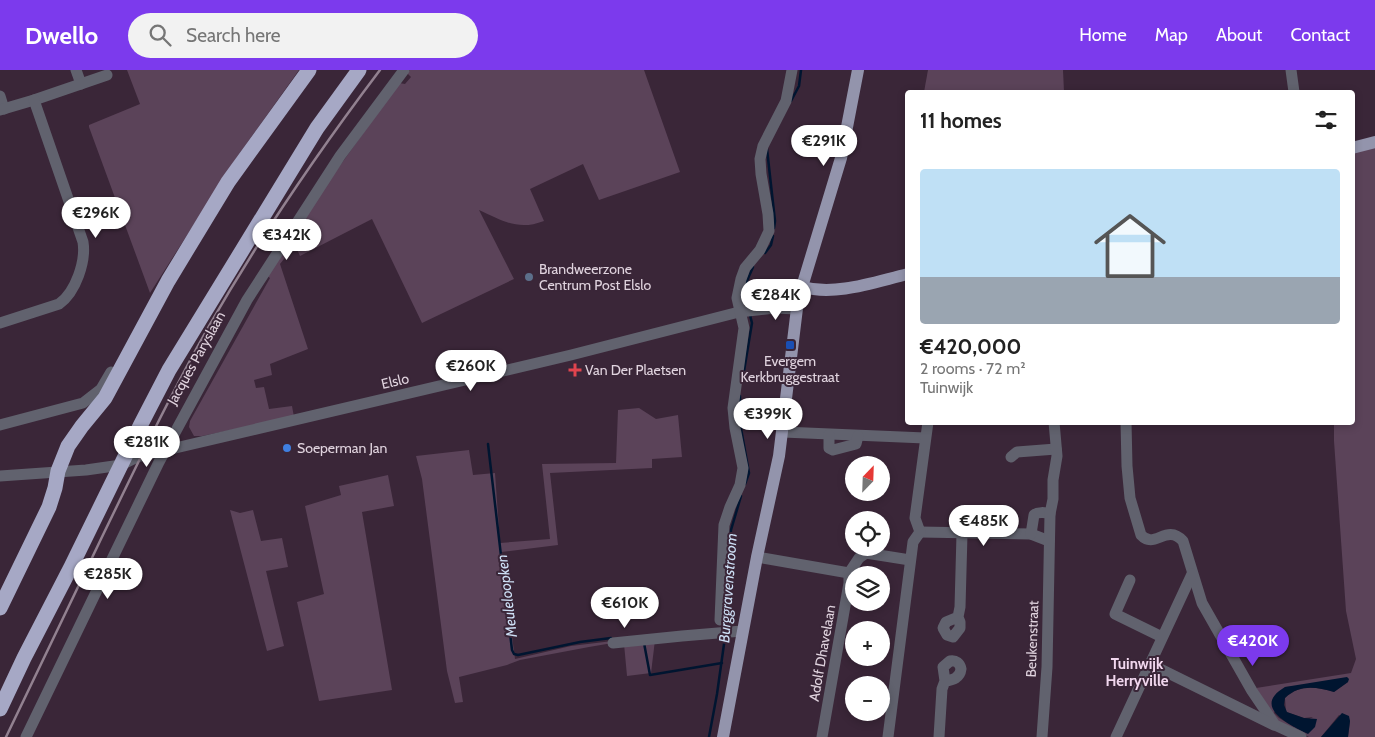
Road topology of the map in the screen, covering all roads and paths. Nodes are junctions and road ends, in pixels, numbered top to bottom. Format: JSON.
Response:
{"nodes":[{"id":1,"x":76,"y":70,"type":"edge"},
{"id":2,"x":309,"y":70,"type":"edge"},
{"id":3,"x":359,"y":70,"type":"edge"},
{"id":4,"x":404,"y":70,"type":"edge"},
{"id":5,"x":792,"y":70,"type":"edge"},
{"id":6,"x":858,"y":70,"type":"edge"},
{"id":7,"x":1291,"y":70,"type":"edge"},
{"id":8,"x":107,"y":75,"type":"dead end"},
{"id":9,"x":81,"y":84,"type":"junction"},
{"id":10,"x":1294,"y":90,"type":"edge"},
{"id":11,"x":0,"y":96,"type":"edge"},
{"id":12,"x":34,"y":100,"type":"junction"},
{"id":13,"x":2,"y":110,"type":"edge"},
{"id":14,"x":1375,"y":142,"type":"edge"},
{"id":15,"x":1355,"y":147,"type":"edge"},
{"id":16,"x":905,"y":275,"type":"edge"},
{"id":17,"x":802,"y":287,"type":"junction"},
{"id":18,"x":797,"y":310,"type":"junction"},
{"id":19,"x":741,"y":312,"type":"junction"},
{"id":20,"x":0,"y":323,"type":"edge"},
{"id":21,"x":115,"y":366,"type":"dead end"},
{"id":22,"x":0,"y":425,"type":"edge"},
{"id":23,"x":928,"y":425,"type":"edge"},
{"id":24,"x":1054,"y":425,"type":"edge"},
{"id":25,"x":1126,"y":425,"type":"edge"},
{"id":26,"x":783,"y":432,"type":"junction"},
{"id":27,"x":926,"y":438,"type":"junction"},
{"id":28,"x":1056,"y":449,"type":"junction"},
{"id":29,"x":166,"y":450,"type":"junction"},
{"id":30,"x":1011,"y":456,"type":"dead end"},
{"id":31,"x":121,"y":465,"type":"junction"},
{"id":32,"x":58,"y":471,"type":"junction"},
{"id":33,"x":0,"y":476,"type":"edge"},
{"id":34,"x":1050,"y":514,"type":"junction"},
{"id":35,"x":920,"y":532,"type":"junction"},
{"id":36,"x":962,"y":534,"type":"junction"},
{"id":37,"x":1030,"y":534,"type":"junction"},
{"id":38,"x":1049,"y":541,"type":"junction"},
{"id":39,"x":757,"y":558,"type":"junction"},
{"id":40,"x":910,"y":560,"type":"junction"},
{"id":41,"x":853,"y":566,"type":"edge"},
{"id":42,"x":845,"y":573,"type":"edge"},
{"id":43,"x":1192,"y":574,"type":"junction"},
{"id":44,"x":1130,"y":580,"type":"dead end"},
{"id":45,"x":1179,"y":603,"type":"junction"},
{"id":46,"x":1202,"y":603,"type":"junction"},
{"id":47,"x":845,"y":605,"type":"edge"},
{"id":48,"x":0,"y":608,"type":"edge"},
{"id":49,"x":958,"y":617,"type":"dead end"},
{"id":50,"x":720,"y":620,"type":"dead end"},
{"id":51,"x":742,"y":632,"type":"junction"},
{"id":52,"x":1162,"y":637,"type":"junction"},
{"id":53,"x":613,"y":644,"type":"dead end"},
{"id":54,"x":1150,"y":664,"type":"junction"},
{"id":55,"x":944,"y":681,"type":"dead end"},
{"id":56,"x":0,"y":709,"type":"edge"},
{"id":57,"x":1275,"y":725,"type":"junction"},
{"id":58,"x":26,"y":737,"type":"edge"},
{"id":59,"x":723,"y":737,"type":"edge"},
{"id":60,"x":822,"y":737,"type":"edge"},
{"id":61,"x":888,"y":737,"type":"edge"},
{"id":62,"x":939,"y":737,"type":"edge"},
{"id":63,"x":1042,"y":737,"type":"edge"},
{"id":64,"x":1116,"y":737,"type":"edge"},
{"id":65,"x":1301,"y":737,"type":"edge"}],
"edges":[{"from":1,"to":9,"type":"street"},
{"from":2,"to":32,"type":"highway"},
{"from":3,"to":31,"type":"highway","name":"Jacques Paryslaan"},
{"from":4,"to":29,"type":"street","name":"Jacques Paryslaan"},
{"from":5,"to":19,"type":"street"},
{"from":6,"to":17,"type":"main road"},
{"from":7,"to":10,"type":"street"},
{"from":8,"to":9,"type":"street"},
{"from":9,"to":12,"type":"street"},
{"from":11,"to":13,"type":"street"},
{"from":12,"to":13,"type":"street"},
{"from":12,"to":20,"type":"street"},
{"from":14,"to":15,"type":"main road"},
{"from":16,"to":17,"type":"main road"},
{"from":17,"to":18,"type":"main road"},
{"from":18,"to":19,"type":"street","name":"Elslo"},
{"from":18,"to":26,"type":"main road"},
{"from":19,"to":29,"type":"street","name":"Elslo"},
{"from":19,"to":50,"type":"street"},
{"from":21,"to":22,"type":"street"},
{"from":23,"to":27,"type":"street"},
{"from":24,"to":28,"type":"street","name":"Beukenstraat"},
{"from":25,"to":43,"type":"street"},
{"from":26,"to":27,"type":"street"},
{"from":26,"to":39,"type":"main road"},
{"from":27,"to":35,"type":"street"},
{"from":28,"to":30,"type":"street"},
{"from":28,"to":34,"type":"street","name":"Beukenstraat"},
{"from":29,"to":31,"type":"street","name":"Elslo"},
{"from":29,"to":58,"type":"street","name":"Jacques Paryslaan"},
{"from":31,"to":32,"type":"street","name":"Elslo"},
{"from":31,"to":56,"type":"highway","name":"Jacques Paryslaan"},
{"from":32,"to":33,"type":"street","name":"Elslo"},
{"from":32,"to":48,"type":"highway"},
{"from":34,"to":37,"type":"street"},
{"from":34,"to":38,"type":"street","name":"Beukenstraat"},
{"from":35,"to":36,"type":"street"},
{"from":35,"to":40,"type":"street"},
{"from":36,"to":37,"type":"street"},
{"from":36,"to":49,"type":"street"},
{"from":37,"to":38,"type":"street"},
{"from":38,"to":63,"type":"street","name":"Beukenstraat"},
{"from":39,"to":42,"type":"street"},
{"from":39,"to":51,"type":"main road"},
{"from":40,"to":41,"type":"street"},
{"from":40,"to":61,"type":"street"},
{"from":43,"to":45,"type":"street"},
{"from":43,"to":46,"type":"street"},
{"from":44,"to":52,"type":"street"},
{"from":45,"to":46,"type":"street"},
{"from":45,"to":52,"type":"street"},
{"from":46,"to":57,"type":"street"},
{"from":47,"to":60,"type":"street","name":"Adolf Dhavelaan"},
{"from":51,"to":53,"type":"street"},
{"from":51,"to":59,"type":"main road"},
{"from":52,"to":54,"type":"street"},
{"from":54,"to":57,"type":"street"},
{"from":54,"to":64,"type":"street"},
{"from":55,"to":62,"type":"street"},
{"from":57,"to":65,"type":"street"}]}
